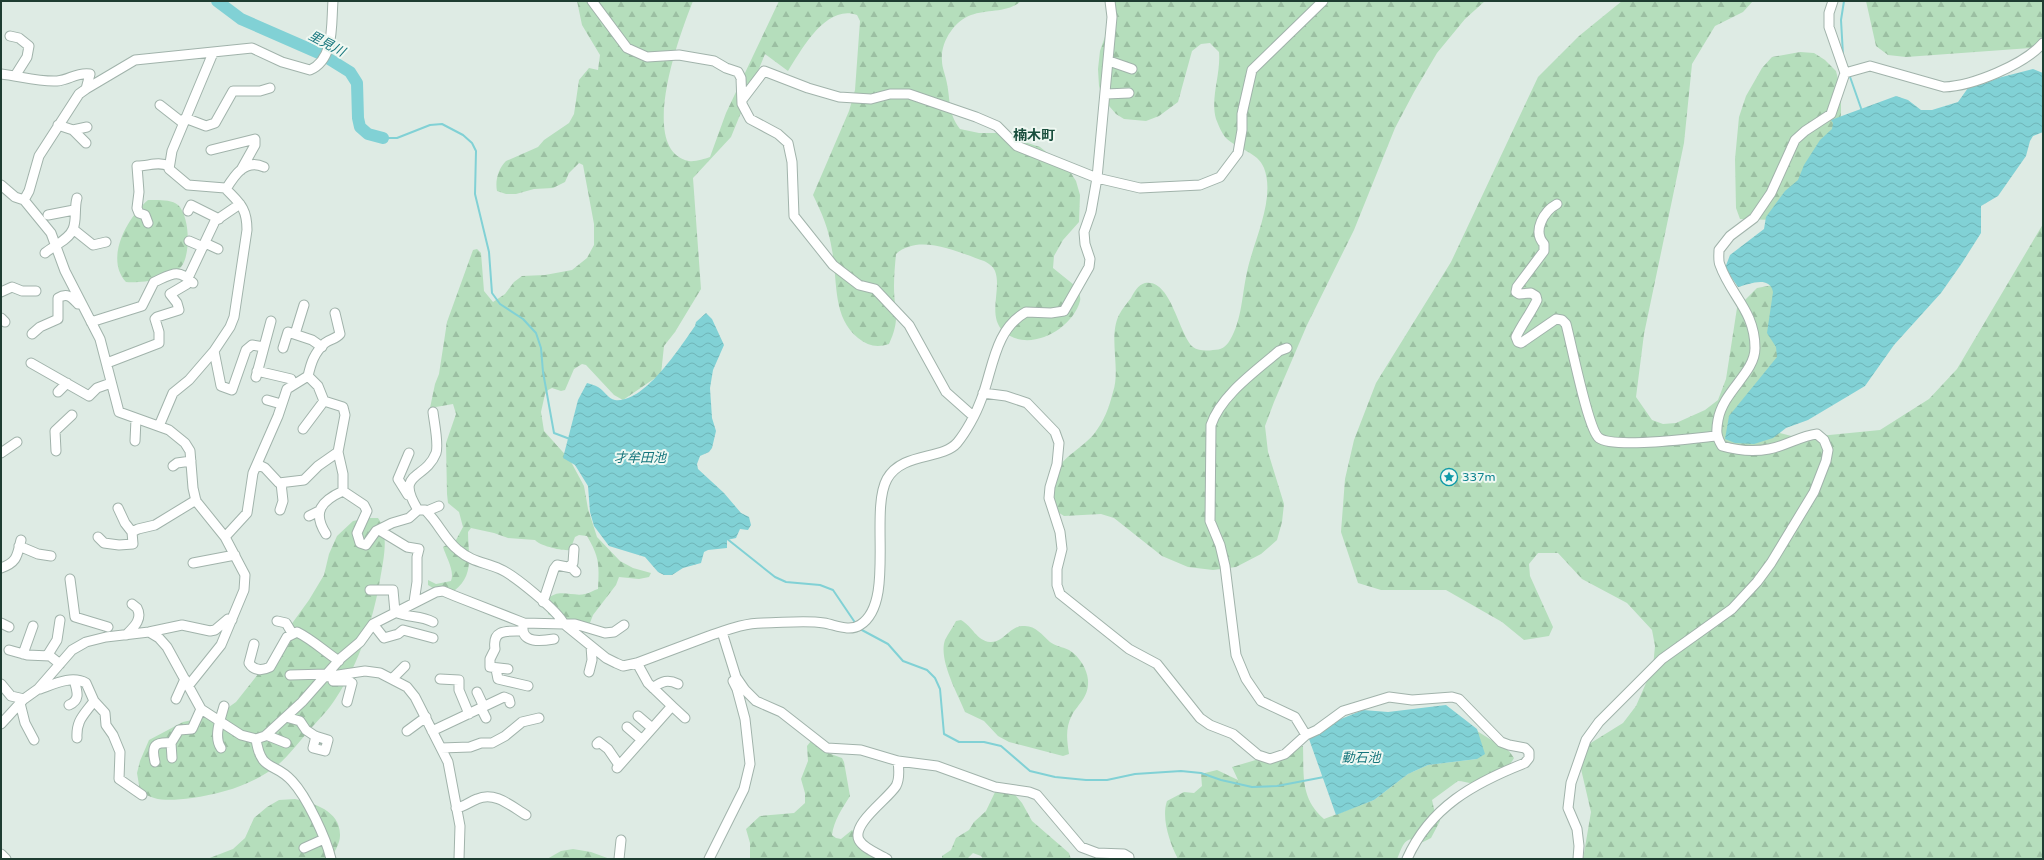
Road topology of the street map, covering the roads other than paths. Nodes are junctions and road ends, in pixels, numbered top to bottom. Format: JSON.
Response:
{"nodes":[{"id":1,"x":333,"y":1,"type":"edge"},
{"id":2,"x":592,"y":1,"type":"edge"},
{"id":3,"x":1110,"y":1,"type":"edge"},
{"id":4,"x":1323,"y":1,"type":"edge"},
{"id":5,"x":1833,"y":1,"type":"edge"},
{"id":6,"x":10,"y":36,"type":"dead end"},
{"id":7,"x":2043,"y":44,"type":"edge"},
{"id":8,"x":213,"y":53,"type":"junction"},
{"id":9,"x":1108,"y":61,"type":"junction"},
{"id":10,"x":1132,"y":69,"type":"dead end"},
{"id":11,"x":1845,"y":73,"type":"junction"},
{"id":12,"x":1,"y":74,"type":"edge"},
{"id":13,"x":15,"y":76,"type":"junction"},
{"id":14,"x":267,"y":86,"type":"dead end"},
{"id":15,"x":86,"y":89,"type":"junction"},
{"id":16,"x":1129,"y":93,"type":"dead end"},
{"id":17,"x":1106,"y":94,"type":"junction"},
{"id":18,"x":742,"y":100,"type":"junction"},
{"id":19,"x":160,"y":105,"type":"dead end"},
{"id":20,"x":184,"y":121,"type":"junction"},
{"id":21,"x":58,"y":125,"type":"junction"},
{"id":22,"x":87,"y":127,"type":"dead end"},
{"id":23,"x":73,"y":130,"type":"junction"},
{"id":24,"x":86,"y":143,"type":"dead end"},
{"id":25,"x":211,"y":150,"type":"dead end"},
{"id":26,"x":170,"y":166,"type":"junction"},
{"id":27,"x":264,"y":167,"type":"dead end"},
{"id":28,"x":240,"y":170,"type":"junction"},
{"id":29,"x":1097,"y":178,"type":"junction"},
{"id":30,"x":3,"y":189,"type":"edge"},
{"id":31,"x":226,"y":190,"type":"junction"},
{"id":32,"x":77,"y":198,"type":"dead end"},
{"id":33,"x":24,"y":200,"type":"junction"},
{"id":34,"x":240,"y":204,"type":"junction"},
{"id":35,"x":1557,"y":204,"type":"dead end"},
{"id":36,"x":191,"y":205,"type":"dead end"},
{"id":37,"x":74,"y":210,"type":"junction"},
{"id":38,"x":48,"y":215,"type":"dead end"},
{"id":39,"x":149,"y":219,"type":"dead end"},
{"id":40,"x":219,"y":219,"type":"junction"},
{"id":41,"x":73,"y":229,"type":"junction"},
{"id":42,"x":189,"y":241,"type":"dead end"},
{"id":43,"x":106,"y":242,"type":"dead end"},
{"id":44,"x":55,"y":244,"type":"junction"},
{"id":45,"x":204,"y":245,"type":"junction"},
{"id":46,"x":218,"y":249,"type":"dead end"},
{"id":47,"x":45,"y":253,"type":"dead end"},
{"id":48,"x":189,"y":282,"type":"junction"},
{"id":49,"x":36,"y":291,"type":"dead end"},
{"id":50,"x":1,"y":292,"type":"edge"},
{"id":51,"x":82,"y":304,"type":"junction"},
{"id":52,"x":304,"y":305,"type":"dead end"},
{"id":53,"x":335,"y":313,"type":"dead end"},
{"id":54,"x":271,"y":321,"type":"dead end"},
{"id":55,"x":91,"y":322,"type":"junction"},
{"id":56,"x":32,"y":334,"type":"dead end"},
{"id":57,"x":295,"y":334,"type":"junction"},
{"id":58,"x":322,"y":346,"type":"junction"},
{"id":59,"x":264,"y":347,"type":"junction"},
{"id":60,"x":283,"y":348,"type":"dead end"},
{"id":61,"x":1288,"y":348,"type":"dead end"},
{"id":62,"x":214,"y":351,"type":"junction"},
{"id":63,"x":31,"y":363,"type":"dead end"},
{"id":64,"x":107,"y":363,"type":"junction"},
{"id":65,"x":308,"y":376,"type":"junction"},
{"id":66,"x":291,"y":379,"type":"dead end"},
{"id":67,"x":67,"y":383,"type":"junction"},
{"id":68,"x":111,"y":383,"type":"junction"},
{"id":69,"x":58,"y":392,"type":"dead end"},
{"id":70,"x":983,"y":393,"type":"junction"},
{"id":71,"x":267,"y":400,"type":"dead end"},
{"id":72,"x":324,"y":401,"type":"junction"},
{"id":73,"x":281,"y":404,"type":"junction"},
{"id":74,"x":433,"y":412,"type":"dead end"},
{"id":75,"x":72,"y":415,"type":"dead end"},
{"id":76,"x":974,"y":416,"type":"junction"},
{"id":77,"x":136,"y":419,"type":"junction"},
{"id":78,"x":159,"y":426,"type":"junction"},
{"id":79,"x":303,"y":429,"type":"dead end"},
{"id":80,"x":1716,"y":436,"type":"junction"},
{"id":81,"x":135,"y":441,"type":"dead end"},
{"id":82,"x":16,"y":442,"type":"dead end"},
{"id":83,"x":56,"y":451,"type":"dead end"},
{"id":84,"x":338,"y":452,"type":"junction"},
{"id":85,"x":1,"y":453,"type":"edge"},
{"id":86,"x":409,"y":453,"type":"dead end"},
{"id":87,"x":191,"y":461,"type":"junction"},
{"id":88,"x":257,"y":464,"type":"junction"},
{"id":89,"x":173,"y":466,"type":"dead end"},
{"id":90,"x":281,"y":483,"type":"junction"},
{"id":91,"x":343,"y":491,"type":"junction"},
{"id":92,"x":410,"y":498,"type":"junction"},
{"id":93,"x":196,"y":500,"type":"junction"},
{"id":94,"x":439,"y":506,"type":"dead end"},
{"id":95,"x":284,"y":507,"type":"dead end"},
{"id":96,"x":118,"y":508,"type":"dead end"},
{"id":97,"x":422,"y":510,"type":"junction"},
{"id":98,"x":319,"y":511,"type":"junction"},
{"id":99,"x":309,"y":516,"type":"dead end"},
{"id":100,"x":379,"y":530,"type":"junction"},
{"id":101,"x":132,"y":532,"type":"junction"},
{"id":102,"x":326,"y":534,"type":"dead end"},
{"id":103,"x":225,"y":537,"type":"junction"},
{"id":104,"x":99,"y":540,"type":"dead end"},
{"id":105,"x":574,"y":549,"type":"dead end"},
{"id":106,"x":235,"y":555,"type":"junction"},
{"id":107,"x":51,"y":556,"type":"dead end"},
{"id":108,"x":193,"y":563,"type":"dead end"},
{"id":109,"x":1,"y":568,"type":"edge"},
{"id":110,"x":70,"y":579,"type":"dead end"},
{"id":111,"x":370,"y":590,"type":"dead end"},
{"id":112,"x":414,"y":602,"type":"junction"},
{"id":113,"x":543,"y":602,"type":"junction"},
{"id":114,"x":132,"y":604,"type":"dead end"},
{"id":115,"x":395,"y":612,"type":"junction"},
{"id":116,"x":60,"y":620,"type":"dead end"},
{"id":117,"x":232,"y":620,"type":"junction"},
{"id":118,"x":277,"y":621,"type":"dead end"},
{"id":119,"x":1,"y":622,"type":"edge"},
{"id":120,"x":433,"y":622,"type":"dead end"},
{"id":121,"x":373,"y":624,"type":"junction"},
{"id":122,"x":564,"y":624,"type":"junction"},
{"id":123,"x":624,"y":625,"type":"dead end"},
{"id":124,"x":33,"y":626,"type":"dead end"},
{"id":125,"x":10,"y":627,"type":"dead end"},
{"id":126,"x":523,"y":627,"type":"junction"},
{"id":127,"x":149,"y":632,"type":"junction"},
{"id":128,"x":722,"y":632,"type":"junction"},
{"id":129,"x":292,"y":633,"type":"junction"},
{"id":130,"x":126,"y":635,"type":"junction"},
{"id":131,"x":113,"y":636,"type":"junction"},
{"id":132,"x":433,"y":638,"type":"dead end"},
{"id":133,"x":554,"y":639,"type":"dead end"},
{"id":134,"x":254,"y":644,"type":"dead end"},
{"id":135,"x":591,"y":646,"type":"junction"},
{"id":136,"x":9,"y":650,"type":"dead end"},
{"id":137,"x":23,"y":654,"type":"junction"},
{"id":138,"x":48,"y":656,"type":"junction"},
{"id":139,"x":339,"y":661,"type":"junction"},
{"id":140,"x":637,"y":663,"type":"junction"},
{"id":141,"x":731,"y":663,"type":"junction"},
{"id":142,"x":60,"y":664,"type":"junction"},
{"id":143,"x":405,"y":666,"type":"dead end"},
{"id":144,"x":496,"y":669,"type":"junction"},
{"id":145,"x":508,"y":669,"type":"dead end"},
{"id":146,"x":589,"y":672,"type":"dead end"},
{"id":147,"x":290,"y":675,"type":"dead end"},
{"id":148,"x":327,"y":676,"type":"junction"},
{"id":149,"x":392,"y":679,"type":"junction"},
{"id":150,"x":440,"y":679,"type":"dead end"},
{"id":151,"x":74,"y":680,"type":"junction"},
{"id":152,"x":187,"y":682,"type":"junction"},
{"id":153,"x":1,"y":684,"type":"edge"},
{"id":154,"x":678,"y":684,"type":"dead end"},
{"id":155,"x":528,"y":686,"type":"dead end"},
{"id":156,"x":653,"y":688,"type":"junction"},
{"id":157,"x":38,"y":689,"type":"junction"},
{"id":158,"x":477,"y":692,"type":"dead end"},
{"id":159,"x":176,"y":699,"type":"dead end"},
{"id":160,"x":94,"y":701,"type":"junction"},
{"id":161,"x":24,"y":702,"type":"junction"},
{"id":162,"x":347,"y":702,"type":"dead end"},
{"id":163,"x":510,"y":703,"type":"dead end"},
{"id":164,"x":69,"y":705,"type":"dead end"},
{"id":165,"x":224,"y":706,"type":"dead end"},
{"id":166,"x":672,"y":706,"type":"junction"},
{"id":167,"x":483,"y":707,"type":"junction"},
{"id":168,"x":201,"y":709,"type":"junction"},
{"id":169,"x":469,"y":714,"type":"junction"},
{"id":170,"x":286,"y":716,"type":"junction"},
{"id":171,"x":638,"y":716,"type":"dead end"},
{"id":172,"x":426,"y":717,"type":"junction"},
{"id":173,"x":486,"y":718,"type":"dead end"},
{"id":174,"x":539,"y":718,"type":"dead end"},
{"id":175,"x":685,"y":718,"type":"dead end"},
{"id":176,"x":219,"y":721,"type":"junction"},
{"id":177,"x":1,"y":724,"type":"edge"},
{"id":178,"x":627,"y":727,"type":"dead end"},
{"id":179,"x":652,"y":728,"type":"junction"},
{"id":180,"x":407,"y":731,"type":"dead end"},
{"id":181,"x":432,"y":731,"type":"junction"},
{"id":182,"x":266,"y":735,"type":"junction"},
{"id":183,"x":1306,"y":735,"type":"junction"},
{"id":184,"x":316,"y":736,"type":"dead end"},
{"id":185,"x":77,"y":738,"type":"dead end"},
{"id":186,"x":256,"y":739,"type":"junction"},
{"id":187,"x":34,"y":740,"type":"dead end"},
{"id":188,"x":642,"y":740,"type":"junction"},
{"id":189,"x":171,"y":743,"type":"junction"},
{"id":190,"x":286,"y":743,"type":"dead end"},
{"id":191,"x":597,"y":744,"type":"dead end"},
{"id":192,"x":221,"y":748,"type":"dead end"},
{"id":193,"x":441,"y":748,"type":"junction"},
{"id":194,"x":172,"y":758,"type":"dead end"},
{"id":195,"x":898,"y":761,"type":"junction"},
{"id":196,"x":155,"y":762,"type":"dead end"},
{"id":197,"x":142,"y":795,"type":"dead end"},
{"id":198,"x":456,"y":808,"type":"junction"},
{"id":199,"x":526,"y":816,"type":"dead end"},
{"id":200,"x":324,"y":839,"type":"junction"},
{"id":201,"x":621,"y":840,"type":"dead end"},
{"id":202,"x":304,"y":848,"type":"dead end"},
{"id":203,"x":1,"y":854,"type":"edge"},
{"id":204,"x":6,"y":859,"type":"edge"},
{"id":205,"x":331,"y":859,"type":"edge"},
{"id":206,"x":459,"y":859,"type":"edge"},
{"id":207,"x":619,"y":859,"type":"edge"},
{"id":208,"x":709,"y":859,"type":"edge"},
{"id":209,"x":887,"y":859,"type":"edge"},
{"id":210,"x":1129,"y":859,"type":"edge"},
{"id":211,"x":1407,"y":859,"type":"edge"},
{"id":212,"x":1578,"y":859,"type":"edge"}],
"edges":[{"from":1,"to":8,"type":"street"},
{"from":2,"to":18,"type":"street"},
{"from":3,"to":9,"type":"street"},
{"from":4,"to":29,"type":"street"},
{"from":5,"to":11,"type":"street"},
{"from":6,"to":13,"type":"street"},
{"from":7,"to":11,"type":"street"},
{"from":8,"to":15,"type":"street"},
{"from":8,"to":20,"type":"street"},
{"from":9,"to":10,"type":"street"},
{"from":9,"to":17,"type":"street"},
{"from":11,"to":80,"type":"street"},
{"from":12,"to":13,"type":"street"},
{"from":13,"to":15,"type":"street"},
{"from":14,"to":20,"type":"street"},
{"from":15,"to":21,"type":"street"},
{"from":16,"to":17,"type":"street"},
{"from":17,"to":29,"type":"street"},
{"from":18,"to":29,"type":"street"},
{"from":18,"to":76,"type":"street"},
{"from":19,"to":20,"type":"street"},
{"from":20,"to":26,"type":"street"},
{"from":21,"to":23,"type":"street"},
{"from":21,"to":33,"type":"street"},
{"from":22,"to":23,"type":"street"},
{"from":23,"to":24,"type":"street"},
{"from":25,"to":28,"type":"street"},
{"from":26,"to":31,"type":"street"},
{"from":26,"to":39,"type":"street"},
{"from":27,"to":28,"type":"street"},
{"from":28,"to":31,"type":"street"},
{"from":29,"to":70,"type":"street"},
{"from":30,"to":33,"type":"street"},
{"from":31,"to":34,"type":"street"},
{"from":32,"to":37,"type":"street"},
{"from":33,"to":44,"type":"street"},
{"from":34,"to":40,"type":"street"},
{"from":34,"to":62,"type":"street"},
{"from":35,"to":80,"type":"street"},
{"from":36,"to":40,"type":"street"},
{"from":37,"to":38,"type":"street"},
{"from":37,"to":41,"type":"street"},
{"from":40,"to":45,"type":"street"},
{"from":41,"to":43,"type":"street"},
{"from":41,"to":44,"type":"street"},
{"from":42,"to":45,"type":"street"},
{"from":44,"to":47,"type":"street"},
{"from":44,"to":51,"type":"street"},
{"from":45,"to":46,"type":"street"},
{"from":45,"to":48,"type":"street"},
{"from":48,"to":55,"type":"street"},
{"from":48,"to":64,"type":"street"},
{"from":49,"to":50,"type":"street"},
{"from":51,"to":55,"type":"street"},
{"from":51,"to":56,"type":"street"},
{"from":52,"to":57,"type":"street"},
{"from":53,"to":58,"type":"street"},
{"from":54,"to":59,"type":"street"},
{"from":55,"to":64,"type":"street"},
{"from":57,"to":58,"type":"street"},
{"from":57,"to":60,"type":"street"},
{"from":58,"to":65,"type":"street"},
{"from":59,"to":62,"type":"street"},
{"from":59,"to":66,"type":"street"},
{"from":61,"to":183,"type":"street"},
{"from":62,"to":78,"type":"street"},
{"from":63,"to":67,"type":"street"},
{"from":64,"to":68,"type":"street"},
{"from":65,"to":72,"type":"street"},
{"from":65,"to":73,"type":"street"},
{"from":67,"to":68,"type":"street"},
{"from":67,"to":69,"type":"street"},
{"from":68,"to":77,"type":"street"},
{"from":70,"to":76,"type":"street"},
{"from":70,"to":183,"type":"street"},
{"from":71,"to":73,"type":"street"},
{"from":72,"to":79,"type":"street"},
{"from":72,"to":84,"type":"street"},
{"from":73,"to":88,"type":"street"},
{"from":74,"to":92,"type":"street"},
{"from":75,"to":83,"type":"street"},
{"from":76,"to":128,"type":"street"},
{"from":77,"to":78,"type":"street"},
{"from":77,"to":81,"type":"street"},
{"from":78,"to":87,"type":"street"},
{"from":80,"to":212,"type":"street"},
{"from":82,"to":85,"type":"street"},
{"from":84,"to":90,"type":"street"},
{"from":84,"to":91,"type":"street"},
{"from":86,"to":92,"type":"street"},
{"from":87,"to":89,"type":"street"},
{"from":87,"to":93,"type":"street"},
{"from":88,"to":90,"type":"street"},
{"from":88,"to":103,"type":"street"},
{"from":90,"to":95,"type":"street"},
{"from":91,"to":98,"type":"street"},
{"from":91,"to":100,"type":"street"},
{"from":92,"to":97,"type":"street"},
{"from":93,"to":101,"type":"street"},
{"from":93,"to":103,"type":"street"},
{"from":94,"to":97,"type":"street"},
{"from":96,"to":101,"type":"street"},
{"from":97,"to":100,"type":"street"},
{"from":97,"to":113,"type":"street"},
{"from":98,"to":99,"type":"street"},
{"from":98,"to":102,"type":"street"},
{"from":100,"to":112,"type":"street"},
{"from":101,"to":104,"type":"street"},
{"from":103,"to":106,"type":"street"},
{"from":105,"to":113,"type":"street"},
{"from":106,"to":108,"type":"street"},
{"from":106,"to":117,"type":"street"},
{"from":107,"to":109,"type":"street"},
{"from":110,"to":131,"type":"street"},
{"from":111,"to":115,"type":"street"},
{"from":112,"to":115,"type":"street"},
{"from":112,"to":126,"type":"street"},
{"from":113,"to":122,"type":"street"},
{"from":114,"to":130,"type":"street"},
{"from":115,"to":120,"type":"street"},
{"from":115,"to":121,"type":"street"},
{"from":116,"to":138,"type":"street"},
{"from":117,"to":127,"type":"street"},
{"from":117,"to":152,"type":"street"},
{"from":118,"to":129,"type":"street"},
{"from":119,"to":125,"type":"street"},
{"from":121,"to":132,"type":"street"},
{"from":121,"to":139,"type":"street"},
{"from":122,"to":123,"type":"street"},
{"from":122,"to":126,"type":"street"},
{"from":122,"to":135,"type":"street"},
{"from":124,"to":137,"type":"street"},
{"from":126,"to":133,"type":"street"},
{"from":126,"to":144,"type":"street"},
{"from":127,"to":130,"type":"street"},
{"from":127,"to":152,"type":"street"},
{"from":128,"to":140,"type":"street"},
{"from":128,"to":141,"type":"street"},
{"from":129,"to":134,"type":"street"},
{"from":129,"to":139,"type":"street"},
{"from":130,"to":131,"type":"street"},
{"from":131,"to":142,"type":"street"},
{"from":135,"to":140,"type":"street"},
{"from":135,"to":146,"type":"street"},
{"from":136,"to":137,"type":"street"},
{"from":137,"to":138,"type":"street"},
{"from":138,"to":142,"type":"street"},
{"from":139,"to":148,"type":"street"},
{"from":140,"to":156,"type":"street"},
{"from":141,"to":195,"type":"street"},
{"from":141,"to":208,"type":"street"},
{"from":142,"to":157,"type":"street"},
{"from":143,"to":149,"type":"street"},
{"from":144,"to":145,"type":"street"},
{"from":144,"to":155,"type":"street"},
{"from":147,"to":148,"type":"street"},
{"from":148,"to":149,"type":"street"},
{"from":148,"to":162,"type":"street"},
{"from":148,"to":170,"type":"street"},
{"from":149,"to":172,"type":"street"},
{"from":150,"to":169,"type":"street"},
{"from":151,"to":157,"type":"street"},
{"from":151,"to":160,"type":"street"},
{"from":151,"to":164,"type":"street"},
{"from":152,"to":159,"type":"street"},
{"from":152,"to":168,"type":"street"},
{"from":153,"to":161,"type":"street"},
{"from":154,"to":156,"type":"street"},
{"from":156,"to":166,"type":"street"},
{"from":157,"to":161,"type":"street"},
{"from":158,"to":167,"type":"street"},
{"from":160,"to":185,"type":"street"},
{"from":160,"to":197,"type":"street"},
{"from":161,"to":177,"type":"street"},
{"from":161,"to":187,"type":"street"},
{"from":163,"to":167,"type":"street"},
{"from":165,"to":176,"type":"street"},
{"from":166,"to":175,"type":"street"},
{"from":166,"to":179,"type":"street"},
{"from":167,"to":169,"type":"street"},
{"from":167,"to":173,"type":"street"},
{"from":168,"to":176,"type":"street"},
{"from":168,"to":189,"type":"street"},
{"from":169,"to":181,"type":"street"},
{"from":170,"to":182,"type":"street"},
{"from":170,"to":184,"type":"street"},
{"from":171,"to":179,"type":"street"},
{"from":172,"to":180,"type":"street"},
{"from":172,"to":181,"type":"street"},
{"from":174,"to":193,"type":"street"},
{"from":176,"to":186,"type":"street"},
{"from":176,"to":192,"type":"street"},
{"from":178,"to":188,"type":"street"},
{"from":179,"to":188,"type":"street"},
{"from":181,"to":193,"type":"street"},
{"from":182,"to":186,"type":"street"},
{"from":182,"to":190,"type":"street"},
{"from":183,"to":211,"type":"street"},
{"from":186,"to":200,"type":"street"},
{"from":188,"to":191,"type":"street"},
{"from":189,"to":194,"type":"street"},
{"from":189,"to":196,"type":"street"},
{"from":193,"to":198,"type":"street"},
{"from":195,"to":209,"type":"street"},
{"from":195,"to":210,"type":"street"},
{"from":198,"to":199,"type":"street"},
{"from":198,"to":206,"type":"street"},
{"from":200,"to":202,"type":"street"},
{"from":200,"to":205,"type":"street"},
{"from":201,"to":207,"type":"street"},
{"from":203,"to":204,"type":"street"}]}
